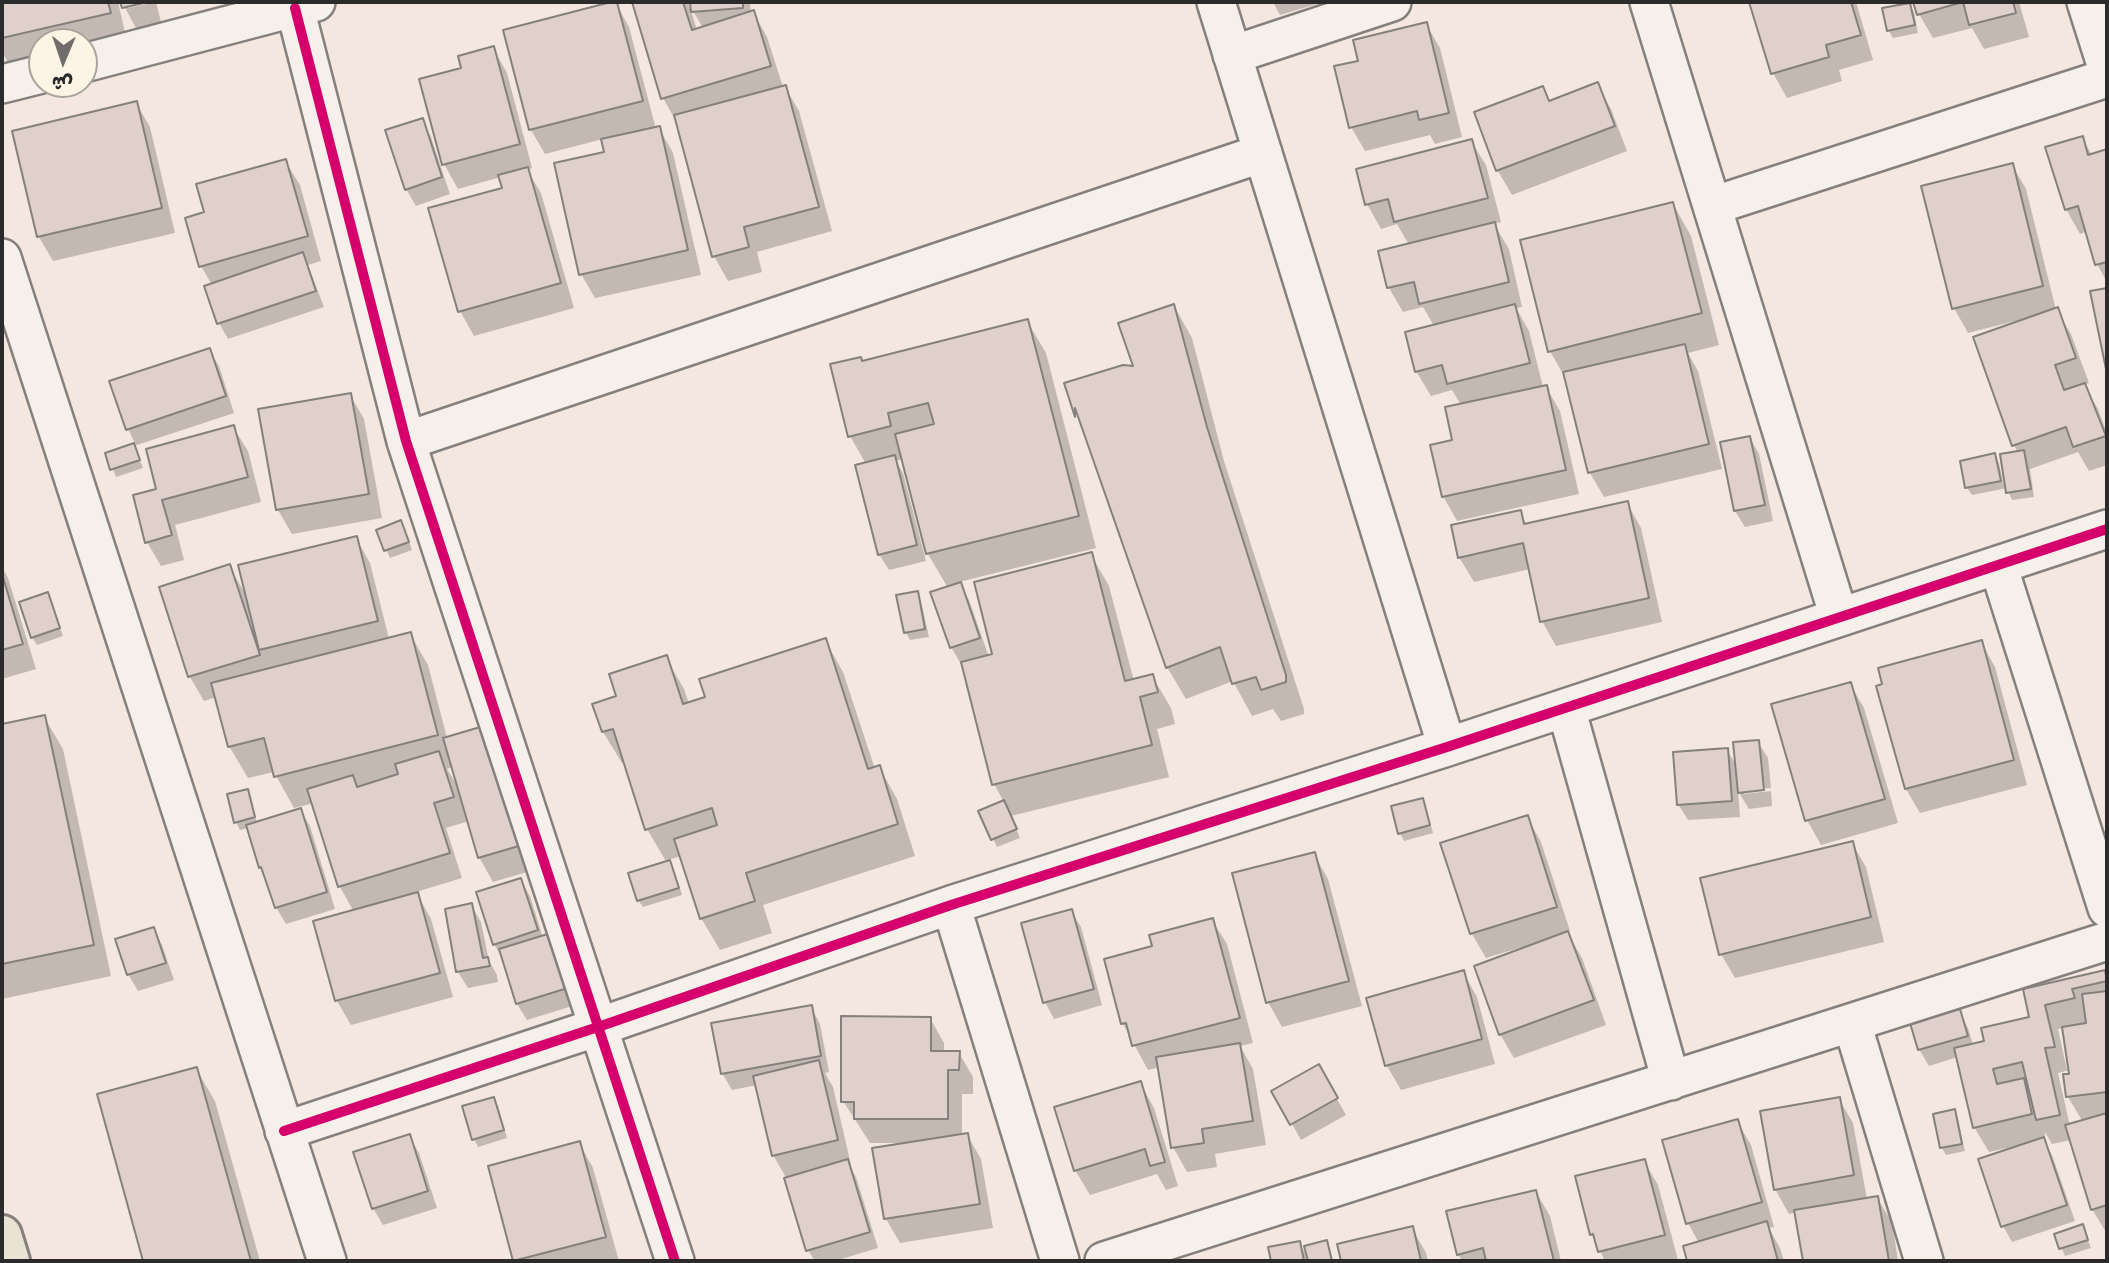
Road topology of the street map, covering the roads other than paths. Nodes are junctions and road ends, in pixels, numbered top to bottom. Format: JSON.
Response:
{"nodes":[{"id":1,"x":1216,"y":2,"type":"edge"},
{"id":2,"x":1392,"y":2,"type":"edge"},
{"id":3,"x":1648,"y":2,"type":"edge"},
{"id":4,"x":2086,"y":2,"type":"edge"},
{"id":5,"x":305,"y":5,"type":"edge"},
{"id":6,"x":1232,"y":55,"type":"junction"},
{"id":7,"x":98,"y":59,"type":"edge"},
{"id":8,"x":2107,"y":68,"type":"edge"},
{"id":9,"x":28,"y":78,"type":"edge"},
{"id":10,"x":2107,"y":78,"type":"edge"},
{"id":11,"x":2,"y":84,"type":"edge"},
{"id":12,"x":1263,"y":153,"type":"junction"},
{"id":13,"x":1712,"y":206,"type":"junction"},
{"id":14,"x":2,"y":258,"type":"edge"},
{"id":15,"x":406,"y":441,"type":"junction"},
{"id":16,"x":2107,"y":529,"type":"edge"},
{"id":17,"x":1998,"y":565,"type":"junction"},
{"id":18,"x":1839,"y":617,"type":"junction"},
{"id":19,"x":1566,"y":708,"type":"junction"},
{"id":20,"x":1447,"y":747,"type":"junction"},
{"id":21,"x":951,"y":905,"type":"junction"},
{"id":22,"x":2107,"y":908,"type":"edge"},
{"id":23,"x":2107,"y":941,"type":"edge"},
{"id":24,"x":1852,"y":1023,"type":"junction"},
{"id":25,"x":598,"y":1027,"type":"junction"},
{"id":26,"x":1671,"y":1081,"type":"junction"},
{"id":27,"x":284,"y":1131,"type":"junction"},
{"id":28,"x":2,"y":1235,"type":"edge"},
{"id":29,"x":10,"y":1261,"type":"edge"},
{"id":30,"x":327,"y":1261,"type":"edge"},
{"id":31,"x":675,"y":1261,"type":"edge"},
{"id":32,"x":1060,"y":1261,"type":"edge"},
{"id":33,"x":1104,"y":1261,"type":"edge"},
{"id":34,"x":1924,"y":1261,"type":"edge"}],
"edges":[{"from":1,"to":6,"type":"street"},
{"from":2,"to":6,"type":"street"},
{"from":3,"to":13,"type":"street"},
{"from":4,"to":8,"type":"street"},
{"from":5,"to":7,"type":"street"},
{"from":5,"to":15,"type":"street"},
{"from":6,"to":12,"type":"street"},
{"from":9,"to":11,"type":"street"},
{"from":10,"to":13,"type":"street"},
{"from":12,"to":15,"type":"street"},
{"from":12,"to":20,"type":"street"},
{"from":13,"to":18,"type":"street"},
{"from":14,"to":27,"type":"street"},
{"from":15,"to":25,"type":"street"},
{"from":16,"to":17,"type":"street"},
{"from":17,"to":18,"type":"street"},
{"from":17,"to":22,"type":"street"},
{"from":18,"to":19,"type":"street"},
{"from":19,"to":20,"type":"street"},
{"from":19,"to":26,"type":"street"},
{"from":20,"to":21,"type":"street"},
{"from":21,"to":25,"type":"street"},
{"from":21,"to":32,"type":"street"},
{"from":23,"to":24,"type":"street"},
{"from":24,"to":26,"type":"street"},
{"from":24,"to":34,"type":"street"},
{"from":25,"to":27,"type":"street"},
{"from":25,"to":31,"type":"street"},
{"from":26,"to":33,"type":"street"},
{"from":27,"to":30,"type":"street"},
{"from":28,"to":29,"type":"main road"}]}
